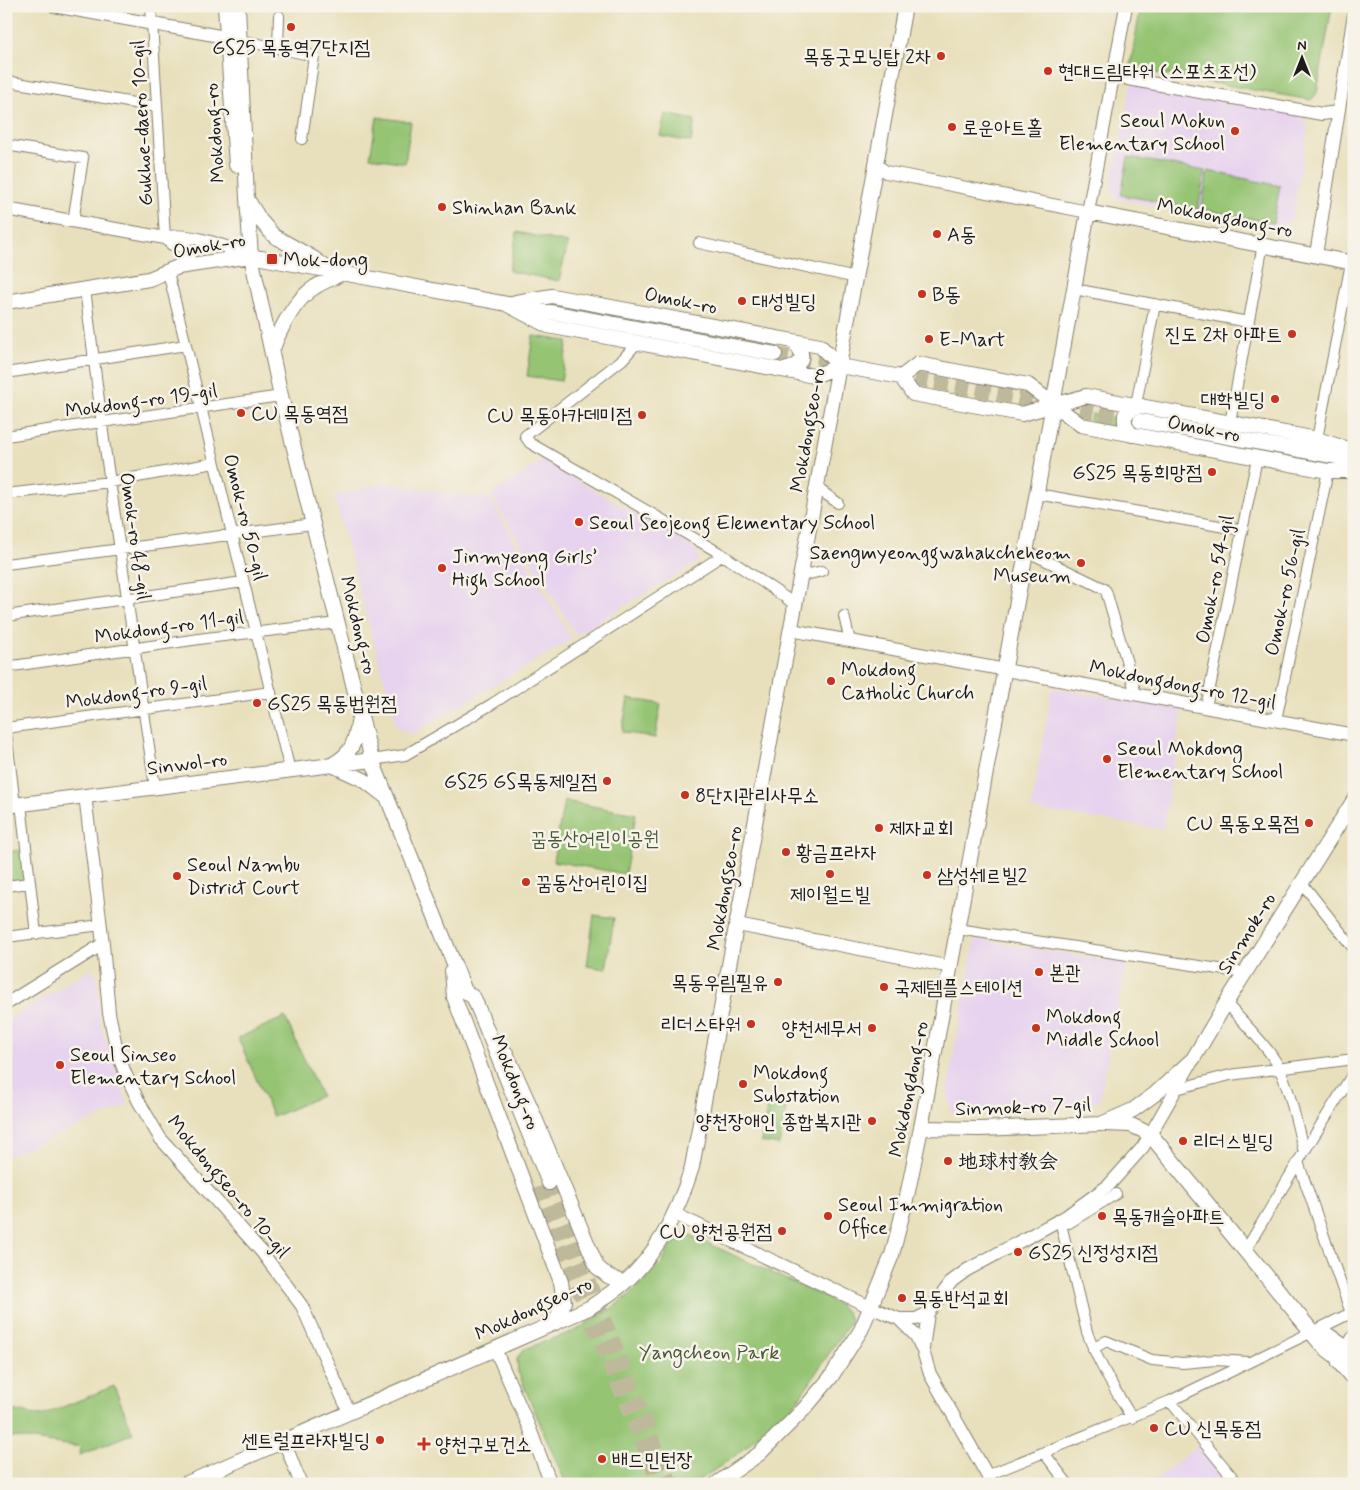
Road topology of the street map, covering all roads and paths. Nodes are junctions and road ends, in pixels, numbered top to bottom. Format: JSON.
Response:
{"nodes":[{"id":1,"x":54,"y":6,"type":"edge"},
{"id":2,"x":152,"y":6,"type":"edge"},
{"id":3,"x":225,"y":6,"type":"edge"},
{"id":4,"x":238,"y":6,"type":"edge"},
{"id":5,"x":906,"y":6,"type":"edge"},
{"id":6,"x":1126,"y":6,"type":"edge"},
{"id":7,"x":1354,"y":14,"type":"edge"},
{"id":8,"x":279,"y":16,"type":"dead end"},
{"id":9,"x":153,"y":24,"type":"junction"},
{"id":10,"x":1352,"y":31,"type":"edge"},
{"id":11,"x":234,"y":38,"type":"junction"},
{"id":12,"x":278,"y":48,"type":"junction"},
{"id":13,"x":1114,"y":72,"type":"junction"},
{"id":14,"x":6,"y":81,"type":"edge"},
{"id":15,"x":157,"y":108,"type":"junction"},
{"id":16,"x":1338,"y":112,"type":"junction"},
{"id":17,"x":302,"y":139,"type":"dead end"},
{"id":18,"x":6,"y":145,"type":"edge"},
{"id":19,"x":876,"y":165,"type":"junction"},
{"id":20,"x":247,"y":198,"type":"junction"},
{"id":21,"x":6,"y":209,"type":"edge"},
{"id":22,"x":1088,"y":212,"type":"junction"},
{"id":23,"x":73,"y":222,"type":"junction"},
{"id":24,"x":165,"y":238,"type":"junction"},
{"id":25,"x":698,"y":243,"type":"dead end"},
{"id":26,"x":1263,"y":244,"type":"junction"},
{"id":27,"x":1316,"y":255,"type":"junction"},
{"id":28,"x":251,"y":256,"type":"junction"},
{"id":29,"x":1352,"y":263,"type":"edge"},
{"id":30,"x":173,"y":269,"type":"junction"},
{"id":31,"x":337,"y":272,"type":"junction"},
{"id":32,"x":856,"y":278,"type":"junction"},
{"id":33,"x":85,"y":289,"type":"junction"},
{"id":34,"x":1074,"y":289,"type":"junction"},
{"id":35,"x":6,"y":302,"type":"edge"},
{"id":36,"x":506,"y":304,"type":"junction"},
{"id":37,"x":1154,"y":304,"type":"junction"},
{"id":38,"x":1248,"y":322,"type":"junction"},
{"id":39,"x":793,"y":341,"type":"junction"},
{"id":40,"x":638,"y":343,"type":"junction"},
{"id":41,"x":186,"y":345,"type":"junction"},
{"id":42,"x":272,"y":351,"type":"junction"},
{"id":43,"x":775,"y":354,"type":"tunnel mouth"},
{"id":44,"x":94,"y":360,"type":"junction"},
{"id":45,"x":840,"y":366,"type":"junction"},
{"id":46,"x":784,"y":370,"type":"junction"},
{"id":47,"x":6,"y":373,"type":"edge"},
{"id":48,"x":901,"y":377,"type":"junction"},
{"id":49,"x":281,"y":396,"type":"junction"},
{"id":50,"x":1053,"y":404,"type":"junction"},
{"id":51,"x":201,"y":409,"type":"junction"},
{"id":52,"x":1139,"y":411,"type":"junction"},
{"id":53,"x":1230,"y":423,"type":"junction"},
{"id":54,"x":102,"y":424,"type":"junction"},
{"id":55,"x":1132,"y":435,"type":"junction"},
{"id":56,"x":6,"y":436,"type":"edge"},
{"id":57,"x":1317,"y":439,"type":"junction"},
{"id":58,"x":1354,"y":451,"type":"edge"},
{"id":59,"x":1257,"y":458,"type":"junction"},
{"id":60,"x":1354,"y":460,"type":"edge"},
{"id":61,"x":214,"y":463,"type":"junction"},
{"id":62,"x":1328,"y":471,"type":"junction"},
{"id":63,"x":1354,"y":471,"type":"edge"},
{"id":64,"x":110,"y":482,"type":"junction"},
{"id":65,"x":817,"y":488,"type":"junction"},
{"id":66,"x":6,"y":494,"type":"edge"},
{"id":67,"x":1037,"y":494,"type":"junction"},
{"id":68,"x":838,"y":503,"type":"dead end"},
{"id":69,"x":313,"y":524,"type":"junction"},
{"id":70,"x":1242,"y":530,"type":"junction"},
{"id":71,"x":232,"y":535,"type":"junction"},
{"id":72,"x":120,"y":548,"type":"junction"},
{"id":73,"x":1026,"y":552,"type":"junction"},
{"id":74,"x":723,"y":555,"type":"junction"},
{"id":75,"x":6,"y":564,"type":"edge"},
{"id":76,"x":822,"y":571,"type":"dead end"},
{"id":77,"x":801,"y":576,"type":"junction"},
{"id":78,"x":243,"y":582,"type":"junction"},
{"id":79,"x":127,"y":600,"type":"junction"},
{"id":80,"x":796,"y":606,"type":"junction"},
{"id":81,"x":6,"y":616,"type":"edge"},
{"id":82,"x":844,"y":616,"type":"dead end"},
{"id":83,"x":338,"y":623,"type":"junction"},
{"id":84,"x":791,"y":630,"type":"junction"},
{"id":85,"x":256,"y":632,"type":"junction"},
{"id":86,"x":850,"y":641,"type":"junction"},
{"id":87,"x":135,"y":649,"type":"junction"},
{"id":88,"x":6,"y":667,"type":"edge"},
{"id":89,"x":1005,"y":670,"type":"junction"},
{"id":90,"x":270,"y":692,"type":"junction"},
{"id":91,"x":1136,"y":694,"type":"junction"},
{"id":92,"x":1206,"y":707,"type":"junction"},
{"id":93,"x":144,"y":708,"type":"junction"},
{"id":94,"x":360,"y":712,"type":"junction"},
{"id":95,"x":1276,"y":720,"type":"junction"},
{"id":96,"x":6,"y":729,"type":"edge"},
{"id":97,"x":1354,"y":734,"type":"edge"},
{"id":98,"x":372,"y":760,"type":"junction"},
{"id":99,"x":331,"y":765,"type":"junction"},
{"id":100,"x":290,"y":771,"type":"junction"},
{"id":101,"x":155,"y":787,"type":"junction"},
{"id":102,"x":85,"y":795,"type":"junction"},
{"id":103,"x":388,"y":800,"type":"junction"},
{"id":104,"x":1354,"y":800,"type":"edge"},
{"id":105,"x":14,"y":805,"type":"edge"},
{"id":106,"x":1302,"y":882,"type":"junction"},
{"id":107,"x":29,"y":883,"type":"junction"},
{"id":108,"x":6,"y":886,"type":"edge"},
{"id":109,"x":100,"y":925,"type":"junction"},
{"id":110,"x":737,"y":925,"type":"junction"},
{"id":111,"x":958,"y":929,"type":"junction"},
{"id":112,"x":36,"y":934,"type":"junction"},
{"id":113,"x":6,"y":937,"type":"edge"},
{"id":114,"x":103,"y":944,"type":"junction"},
{"id":115,"x":1354,"y":949,"type":"edge"},
{"id":116,"x":451,"y":955,"type":"junction"},
{"id":117,"x":951,"y":967,"type":"junction"},
{"id":118,"x":1245,"y":973,"type":"junction"},
{"id":119,"x":1226,"y":1003,"type":"junction"},
{"id":120,"x":6,"y":1004,"type":"edge"},
{"id":121,"x":1194,"y":1059,"type":"junction"},
{"id":122,"x":1354,"y":1059,"type":"edge"},
{"id":123,"x":1279,"y":1068,"type":"junction"},
{"id":124,"x":1354,"y":1072,"type":"edge"},
{"id":125,"x":1176,"y":1089,"type":"junction"},
{"id":126,"x":1101,"y":1124,"type":"junction"},
{"id":127,"x":921,"y":1128,"type":"junction"},
{"id":128,"x":1150,"y":1134,"type":"junction"},
{"id":129,"x":1304,"y":1152,"type":"junction"},
{"id":130,"x":1298,"y":1162,"type":"junction"},
{"id":131,"x":542,"y":1185,"type":"tunnel mouth"},
{"id":132,"x":1116,"y":1194,"type":"dead end"},
{"id":133,"x":675,"y":1214,"type":"junction"},
{"id":134,"x":1062,"y":1218,"type":"junction"},
{"id":135,"x":1245,"y":1251,"type":"junction"},
{"id":136,"x":624,"y":1283,"type":"junction"},
{"id":137,"x":870,"y":1307,"type":"junction"},
{"id":138,"x":928,"y":1313,"type":"junction"},
{"id":139,"x":1352,"y":1314,"type":"edge"},
{"id":140,"x":898,"y":1319,"type":"junction"},
{"id":141,"x":555,"y":1323,"type":"junction"},
{"id":142,"x":1312,"y":1332,"type":"junction"},
{"id":143,"x":1354,"y":1334,"type":"edge"},
{"id":144,"x":495,"y":1349,"type":"junction"},
{"id":145,"x":1094,"y":1349,"type":"junction"},
{"id":146,"x":923,"y":1351,"type":"junction"},
{"id":147,"x":1344,"y":1352,"type":"edge"},
{"id":148,"x":1250,"y":1362,"type":"junction"},
{"id":149,"x":1354,"y":1366,"type":"edge"},
{"id":150,"x":1354,"y":1383,"type":"edge"},
{"id":151,"x":1170,"y":1401,"type":"junction"},
{"id":152,"x":349,"y":1412,"type":"junction"},
{"id":153,"x":1132,"y":1418,"type":"junction"},
{"id":154,"x":284,"y":1441,"type":"junction"},
{"id":155,"x":1044,"y":1453,"type":"junction"},
{"id":156,"x":990,"y":1480,"type":"edge"},
{"id":157,"x":185,"y":1484,"type":"edge"},
{"id":158,"x":301,"y":1484,"type":"edge"},
{"id":159,"x":551,"y":1484,"type":"edge"},
{"id":160,"x":716,"y":1484,"type":"edge"},
{"id":161,"x":1068,"y":1484,"type":"edge"},
{"id":162,"x":1238,"y":1484,"type":"edge"}],
"edges":[{"from":1,"to":9,"type":"street"},
{"from":2,"to":9,"type":"street","name":"Gukhoe-daero 10-gil"},
{"from":3,"to":11,"type":"main road","name":"Mokdong-ro"},
{"from":4,"to":11,"type":"main road","name":"Mokdong-ro"},
{"from":5,"to":19,"type":"main road","name":"Mokdongseo-ro"},
{"from":6,"to":13,"type":"street","name":"Mokdongdong-ro"},
{"from":7,"to":10,"type":"street"},
{"from":8,"to":12,"type":"street"},
{"from":9,"to":11,"type":"street"},
{"from":9,"to":15,"type":"street","name":"Gukhoe-daero 10-gil"},
{"from":10,"to":16,"type":"street"},
{"from":11,"to":12,"type":"street"},
{"from":11,"to":20,"type":"main road","name":"Mokdong-ro"},
{"from":11,"to":28,"type":"main road","name":"Mokdong-ro"},
{"from":12,"to":17,"type":"street"},
{"from":13,"to":16,"type":"street"},
{"from":13,"to":22,"type":"street","name":"Mokdongdong-ro"},
{"from":14,"to":15,"type":"street"},
{"from":15,"to":24,"type":"street","name":"Gukhoe-daero 10-gil"},
{"from":16,"to":27,"type":"street"},
{"from":18,"to":23,"type":"street"},
{"from":19,"to":22,"type":"street"},
{"from":19,"to":32,"type":"main road","name":"Mokdongseo-ro"},
{"from":20,"to":28,"type":"main road","name":"Mokdong-ro"},
{"from":20,"to":31,"type":"main road"},
{"from":21,"to":23,"type":"street"},
{"from":22,"to":26,"type":"main road","name":"Mokdongdong-ro"},
{"from":22,"to":34,"type":"main road","name":"Mokdongdong-ro"},
{"from":23,"to":24,"type":"street"},
{"from":24,"to":28,"type":"street"},
{"from":24,"to":30,"type":"street"},
{"from":25,"to":32,"type":"street"},
{"from":26,"to":27,"type":"main road","name":"Mokdongdong-ro"},
{"from":26,"to":38,"type":"street","name":"Omok-ro"},
{"from":27,"to":29,"type":"main road","name":"Mokdongdong-ro"},
{"from":28,"to":30,"type":"main road","name":"Omok-ro"},
{"from":28,"to":31,"type":"main road","name":"Omok-ro"},
{"from":28,"to":42,"type":"main road","name":"Mokdong-ro"},
{"from":29,"to":57,"type":"street"},
{"from":30,"to":33,"type":"main road","name":"Omok-ro"},
{"from":30,"to":41,"type":"street","name":"Omok-ro 50-gil"},
{"from":31,"to":36,"type":"main road","name":"Omok-ro"},
{"from":31,"to":42,"type":"main road"},
{"from":32,"to":45,"type":"main road","name":"Mokdongseo-ro"},
{"from":33,"to":35,"type":"main road","name":"Omok-ro"},
{"from":33,"to":44,"type":"street","name":"Omok-ro 48-gil"},
{"from":34,"to":37,"type":"street"},
{"from":34,"to":50,"type":"main road","name":"Mokdongdong-ro"},
{"from":36,"to":39,"type":"main road","name":"Omok-ro"},
{"from":36,"to":40,"type":"main road","name":"Omok-ro"},
{"from":36,"to":43,"type":"main road","name":"Omok-ro"},
{"from":37,"to":38,"type":"street"},
{"from":37,"to":52,"type":"street"},
{"from":38,"to":53,"type":"street","name":"Omok-ro"},
{"from":39,"to":45,"type":"main road","name":"Omok-ro"},
{"from":39,"to":46,"type":"main road"},
{"from":40,"to":46,"type":"main road","name":"Omok-ro"},
{"from":40,"to":74,"type":"street"},
{"from":41,"to":44,"type":"street"},
{"from":41,"to":51,"type":"street","name":"Omok-ro 50-gil"},
{"from":42,"to":49,"type":"main road","name":"Mokdong-ro"},
{"from":44,"to":47,"type":"street"},
{"from":44,"to":54,"type":"street","name":"Omok-ro 48-gil"},
{"from":45,"to":46,"type":"main road","name":"Omok-ro"},
{"from":45,"to":48,"type":"main road"},
{"from":45,"to":65,"type":"main road","name":"Mokdongseo-ro"},
{"from":48,"to":50,"type":"main road","name":"Omok-ro"},
{"from":48,"to":50,"type":"main road","name":"Omok-ro"},
{"from":49,"to":51,"type":"street","name":"Mokdong-ro 19-gil"},
{"from":49,"to":69,"type":"main road","name":"Mokdong-ro"},
{"from":50,"to":52,"type":"main road","name":"Omok-ro"},
{"from":50,"to":55,"type":"main road","name":"Omok-ro"},
{"from":50,"to":67,"type":"main road","name":"Mokdongdong-ro"},
{"from":51,"to":54,"type":"street","name":"Mokdong-ro 19-gil"},
{"from":51,"to":61,"type":"street","name":"Omok-ro 50-gil"},
{"from":52,"to":53,"type":"main road","name":"Omok-ro"},
{"from":52,"to":55,"type":"main road"},
{"from":52,"to":60,"type":"main road","name":"Omok-ro"},
{"from":53,"to":57,"type":"main road","name":"Omok-ro"},
{"from":54,"to":56,"type":"street","name":"Mokdong-ro 19-gil"},
{"from":54,"to":64,"type":"street","name":"Omok-ro 48-gil"},
{"from":55,"to":59,"type":"main road","name":"Omok-ro"},
{"from":57,"to":58,"type":"main road","name":"Omok-ro"},
{"from":59,"to":62,"type":"main road","name":"Omok-ro"},
{"from":59,"to":70,"type":"street","name":"Omok-ro 54-gil"},
{"from":61,"to":64,"type":"street"},
{"from":61,"to":71,"type":"street","name":"Omok-ro 50-gil"},
{"from":62,"to":63,"type":"main road","name":"Omok-ro"},
{"from":62,"to":95,"type":"street","name":"Omok-ro 56-gil"},
{"from":64,"to":66,"type":"street"},
{"from":64,"to":72,"type":"street","name":"Omok-ro 48-gil"},
{"from":65,"to":68,"type":"street"},
{"from":65,"to":77,"type":"main road","name":"Mokdongseo-ro"},
{"from":67,"to":70,"type":"street"},
{"from":67,"to":73,"type":"main road","name":"Mokdongdong-ro"},
{"from":69,"to":71,"type":"street"},
{"from":69,"to":83,"type":"main road","name":"Mokdong-ro"},
{"from":70,"to":92,"type":"street","name":"Omok-ro 54-gil"},
{"from":71,"to":72,"type":"street"},
{"from":71,"to":78,"type":"street","name":"Omok-ro 50-gil"},
{"from":72,"to":75,"type":"street"},
{"from":72,"to":79,"type":"street","name":"Omok-ro 48-gil"},
{"from":73,"to":89,"type":"main road","name":"Mokdongdong-ro"},
{"from":73,"to":91,"type":"street"},
{"from":74,"to":80,"type":"street"},
{"from":74,"to":98,"type":"street"},
{"from":76,"to":77,"type":"street"},
{"from":77,"to":80,"type":"main road","name":"Mokdongseo-ro"},
{"from":78,"to":79,"type":"street"},
{"from":78,"to":85,"type":"street","name":"Omok-ro 50-gil"},
{"from":79,"to":81,"type":"street"},
{"from":79,"to":87,"type":"street","name":"Omok-ro 48-gil"},
{"from":80,"to":84,"type":"main road","name":"Mokdongseo-ro"},
{"from":82,"to":86,"type":"street"},
{"from":83,"to":85,"type":"street","name":"Mokdong-ro 11-gil"},
{"from":83,"to":94,"type":"main road","name":"Mokdong-ro"},
{"from":84,"to":86,"type":"street","name":"Mokdongdong-ro 12-gil"},
{"from":84,"to":110,"type":"main road","name":"Mokdongseo-ro"},
{"from":85,"to":87,"type":"street","name":"Mokdong-ro 11-gil"},
{"from":85,"to":90,"type":"street","name":"Omok-ro 50-gil"},
{"from":86,"to":89,"type":"street","name":"Mokdongdong-ro 12-gil"},
{"from":87,"to":88,"type":"street","name":"Mokdong-ro 11-gil"},
{"from":87,"to":93,"type":"street","name":"Omok-ro 48-gil"},
{"from":89,"to":91,"type":"street","name":"Mokdongdong-ro 12-gil"},
{"from":89,"to":111,"type":"main road","name":"Mokdongdong-ro"},
{"from":90,"to":93,"type":"street","name":"Mokdong-ro 9-gil"},
{"from":90,"to":100,"type":"street","name":"Omok-ro 50-gil"},
{"from":91,"to":92,"type":"street","name":"Mokdongdong-ro 12-gil"},
{"from":92,"to":95,"type":"street","name":"Mokdongdong-ro 12-gil"},
{"from":93,"to":96,"type":"street","name":"Mokdong-ro 9-gil"},
{"from":93,"to":101,"type":"street","name":"Omok-ro 48-gil"},
{"from":94,"to":98,"type":"main road","name":"Mokdong-ro"},
{"from":94,"to":99,"type":"main road"},
{"from":95,"to":97,"type":"street","name":"Mokdongdong-ro 12-gil"},
{"from":96,"to":105,"type":"street"},
{"from":98,"to":99,"type":"main road","name":"Sinwol-ro"},
{"from":98,"to":103,"type":"main road","name":"Mokdong-ro"},
{"from":99,"to":100,"type":"main road","name":"Sinwol-ro"},
{"from":99,"to":103,"type":"main road"},
{"from":100,"to":101,"type":"main road","name":"Sinwol-ro"},
{"from":101,"to":102,"type":"main road","name":"Sinwol-ro"},
{"from":102,"to":105,"type":"main road","name":"Sinwol-ro"},
{"from":102,"to":109,"type":"street","name":"Mokdongseo-ro 10-gil"},
{"from":103,"to":116,"type":"main road","name":"Mokdong-ro"},
{"from":104,"to":106,"type":"main road","name":"Sinmok-ro"},
{"from":105,"to":107,"type":"street"},
{"from":106,"to":115,"type":"street"},
{"from":106,"to":118,"type":"main road","name":"Sinmok-ro"},
{"from":107,"to":108,"type":"street"},
{"from":107,"to":112,"type":"street"},
{"from":109,"to":112,"type":"street"},
{"from":109,"to":114,"type":"street","name":"Mokdongseo-ro 10-gil"},
{"from":110,"to":117,"type":"street"},
{"from":110,"to":133,"type":"main road","name":"Mokdongseo-ro"},
{"from":111,"to":117,"type":"main road","name":"Mokdongdong-ro"},
{"from":111,"to":118,"type":"street"},
{"from":112,"to":113,"type":"street"},
{"from":114,"to":120,"type":"street"},
{"from":114,"to":152,"type":"street","name":"Mokdongseo-ro 10-gil"},
{"from":116,"to":131,"type":"main road","name":"Mokdong-ro"},
{"from":116,"to":136,"type":"main road"},
{"from":116,"to":141,"type":"main road"},
{"from":117,"to":127,"type":"main road","name":"Mokdongdong-ro"},
{"from":118,"to":119,"type":"main road","name":"Sinmok-ro"},
{"from":119,"to":121,"type":"main road","name":"Sinmok-ro"},
{"from":119,"to":123,"type":"street"},
{"from":121,"to":125,"type":"street","name":"Sinmok-ro"},
{"from":121,"to":126,"type":"main road","name":"Sinmok-ro 7-gil"},
{"from":122,"to":123,"type":"street"},
{"from":123,"to":125,"type":"street"},
{"from":123,"to":129,"type":"street"},
{"from":124,"to":129,"type":"street"},
{"from":125,"to":128,"type":"street","name":"Sinmok-ro"},
{"from":126,"to":127,"type":"main road","name":"Sinmok-ro 7-gil"},
{"from":126,"to":128,"type":"main road"},
{"from":127,"to":137,"type":"main road","name":"Mokdongdong-ro"},
{"from":128,"to":134,"type":"street","name":"Sinmok-ro"},
{"from":128,"to":135,"type":"main road"},
{"from":129,"to":130,"type":"street"},
{"from":130,"to":135,"type":"street"},
{"from":130,"to":139,"type":"street"},
{"from":132,"to":134,"type":"street"},
{"from":133,"to":136,"type":"main road","name":"Mokdongseo-ro"},
{"from":133,"to":137,"type":"street"},
{"from":134,"to":138,"type":"street","name":"Sinmok-ro"},
{"from":134,"to":145,"type":"street"},
{"from":135,"to":142,"type":"main road"},
{"from":136,"to":141,"type":"main road","name":"Mokdongseo-ro"},
{"from":137,"to":140,"type":"street"},
{"from":137,"to":160,"type":"main road","name":"Mokdongdong-ro"},
{"from":138,"to":140,"type":"street"},
{"from":138,"to":146,"type":"street"},
{"from":139,"to":142,"type":"street"},
{"from":140,"to":146,"type":"street"},
{"from":141,"to":144,"type":"main road","name":"Mokdongseo-ro"},
{"from":142,"to":147,"type":"main road"},
{"from":142,"to":148,"type":"street"},
{"from":143,"to":147,"type":"street"},
{"from":144,"to":152,"type":"main road","name":"Mokdongseo-ro"},
{"from":144,"to":159,"type":"street"},
{"from":145,"to":148,"type":"street"},
{"from":145,"to":153,"type":"street"},
{"from":146,"to":156,"type":"street"},
{"from":147,"to":149,"type":"main road"},
{"from":147,"to":150,"type":"street"},
{"from":148,"to":151,"type":"street"},
{"from":151,"to":153,"type":"street"},
{"from":151,"to":162,"type":"street"},
{"from":152,"to":154,"type":"main road","name":"Mokdongseo-ro"},
{"from":153,"to":155,"type":"street"},
{"from":154,"to":157,"type":"main road","name":"Mokdongseo-ro"},
{"from":154,"to":158,"type":"street"},
{"from":155,"to":156,"type":"street"},
{"from":155,"to":161,"type":"street"}]}
